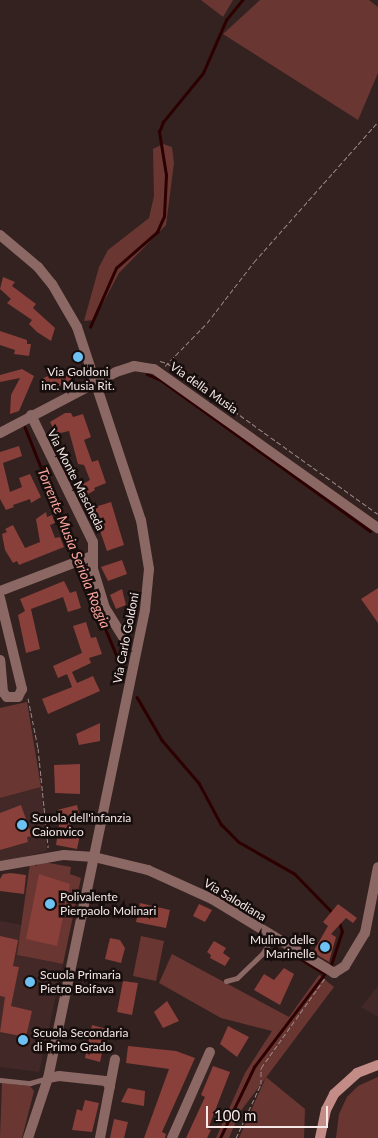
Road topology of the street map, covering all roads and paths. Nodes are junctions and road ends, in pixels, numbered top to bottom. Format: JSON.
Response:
{"nodes":[{"id":1,"x":378,"y":122,"type":"edge"},
{"id":2,"x":0,"y":235,"type":"edge"},
{"id":3,"x":160,"y":372,"type":"junction"},
{"id":4,"x":95,"y":381,"type":"junction"},
{"id":5,"x":30,"y":415,"type":"junction"},
{"id":6,"x":0,"y":433,"type":"edge"},
{"id":7,"x":378,"y":528,"type":"edge"},
{"id":8,"x":92,"y":556,"type":"junction"},
{"id":9,"x":0,"y":591,"type":"edge"},
{"id":10,"x":0,"y":605,"type":"edge"},
{"id":11,"x":124,"y":638,"type":"dead end"},
{"id":12,"x":0,"y":660,"type":"edge"},
{"id":13,"x":22,"y":689,"type":"junction"},
{"id":14,"x":49,"y":855,"type":"junction"},
{"id":15,"x":94,"y":857,"type":"junction"},
{"id":16,"x":0,"y":866,"type":"edge"},
{"id":17,"x":378,"y":867,"type":"edge"},
{"id":18,"x":273,"y":937,"type":"junction"},
{"id":19,"x":329,"y":973,"type":"junction"},
{"id":20,"x":226,"y":981,"type":"dead end"},
{"id":21,"x":210,"y":1052,"type":"dead end"},
{"id":22,"x":115,"y":1060,"type":"dead end"},
{"id":23,"x":378,"y":1065,"type":"edge"},
{"id":24,"x":48,"y":1078,"type":"junction"},
{"id":25,"x":0,"y":1080,"type":"edge"},
{"id":26,"x":110,"y":1087,"type":"junction"},
{"id":27,"x":28,"y":1138,"type":"edge"},
{"id":28,"x":100,"y":1138,"type":"edge"},
{"id":29,"x":172,"y":1138,"type":"edge"},
{"id":30,"x":236,"y":1138,"type":"edge"},
{"id":31,"x":320,"y":1138,"type":"edge"}],
"edges":[{"from":1,"to":3,"type":"path"},
{"from":2,"to":4,"type":"street","name":"Via Carlo Goldoni"},
{"from":3,"to":4,"type":"street","name":"Via della Musia"},
{"from":3,"to":7,"type":"street","name":"Via della Musia"},
{"from":4,"to":5,"type":"street","name":"Via della Musia"},
{"from":4,"to":15,"type":"street","name":"Via Carlo Goldoni"},
{"from":5,"to":6,"type":"street","name":"Via della Musia"},
{"from":5,"to":8,"type":"street","name":"Via Monte Mascheda"},
{"from":8,"to":9,"type":"street"},
{"from":8,"to":11,"type":"street","name":"Via Monte Mascheda"},
{"from":10,"to":13,"type":"street"},
{"from":12,"to":13,"type":"street"},
{"from":13,"to":14,"type":"path"},
{"from":14,"to":15,"type":"street","name":"Via Salodiana"},
{"from":14,"to":16,"type":"street","name":"Via Salodiana"},
{"from":15,"to":18,"type":"street","name":"Via Salodiana"},
{"from":15,"to":24,"type":"street","name":"Via Carlo Goldoni"},
{"from":17,"to":19,"type":"street"},
{"from":18,"to":19,"type":"street","name":"Via Salodiana"},
{"from":18,"to":20,"type":"lane"},
{"from":19,"to":30,"type":"path"},
{"from":21,"to":29,"type":"street"},
{"from":22,"to":26,"type":"street"},
{"from":23,"to":31,"type":"main road"},
{"from":24,"to":25,"type":"lane"},
{"from":24,"to":26,"type":"street"},
{"from":24,"to":27,"type":"street","name":"Via Carlo Goldoni"},
{"from":26,"to":28,"type":"street"}]}
